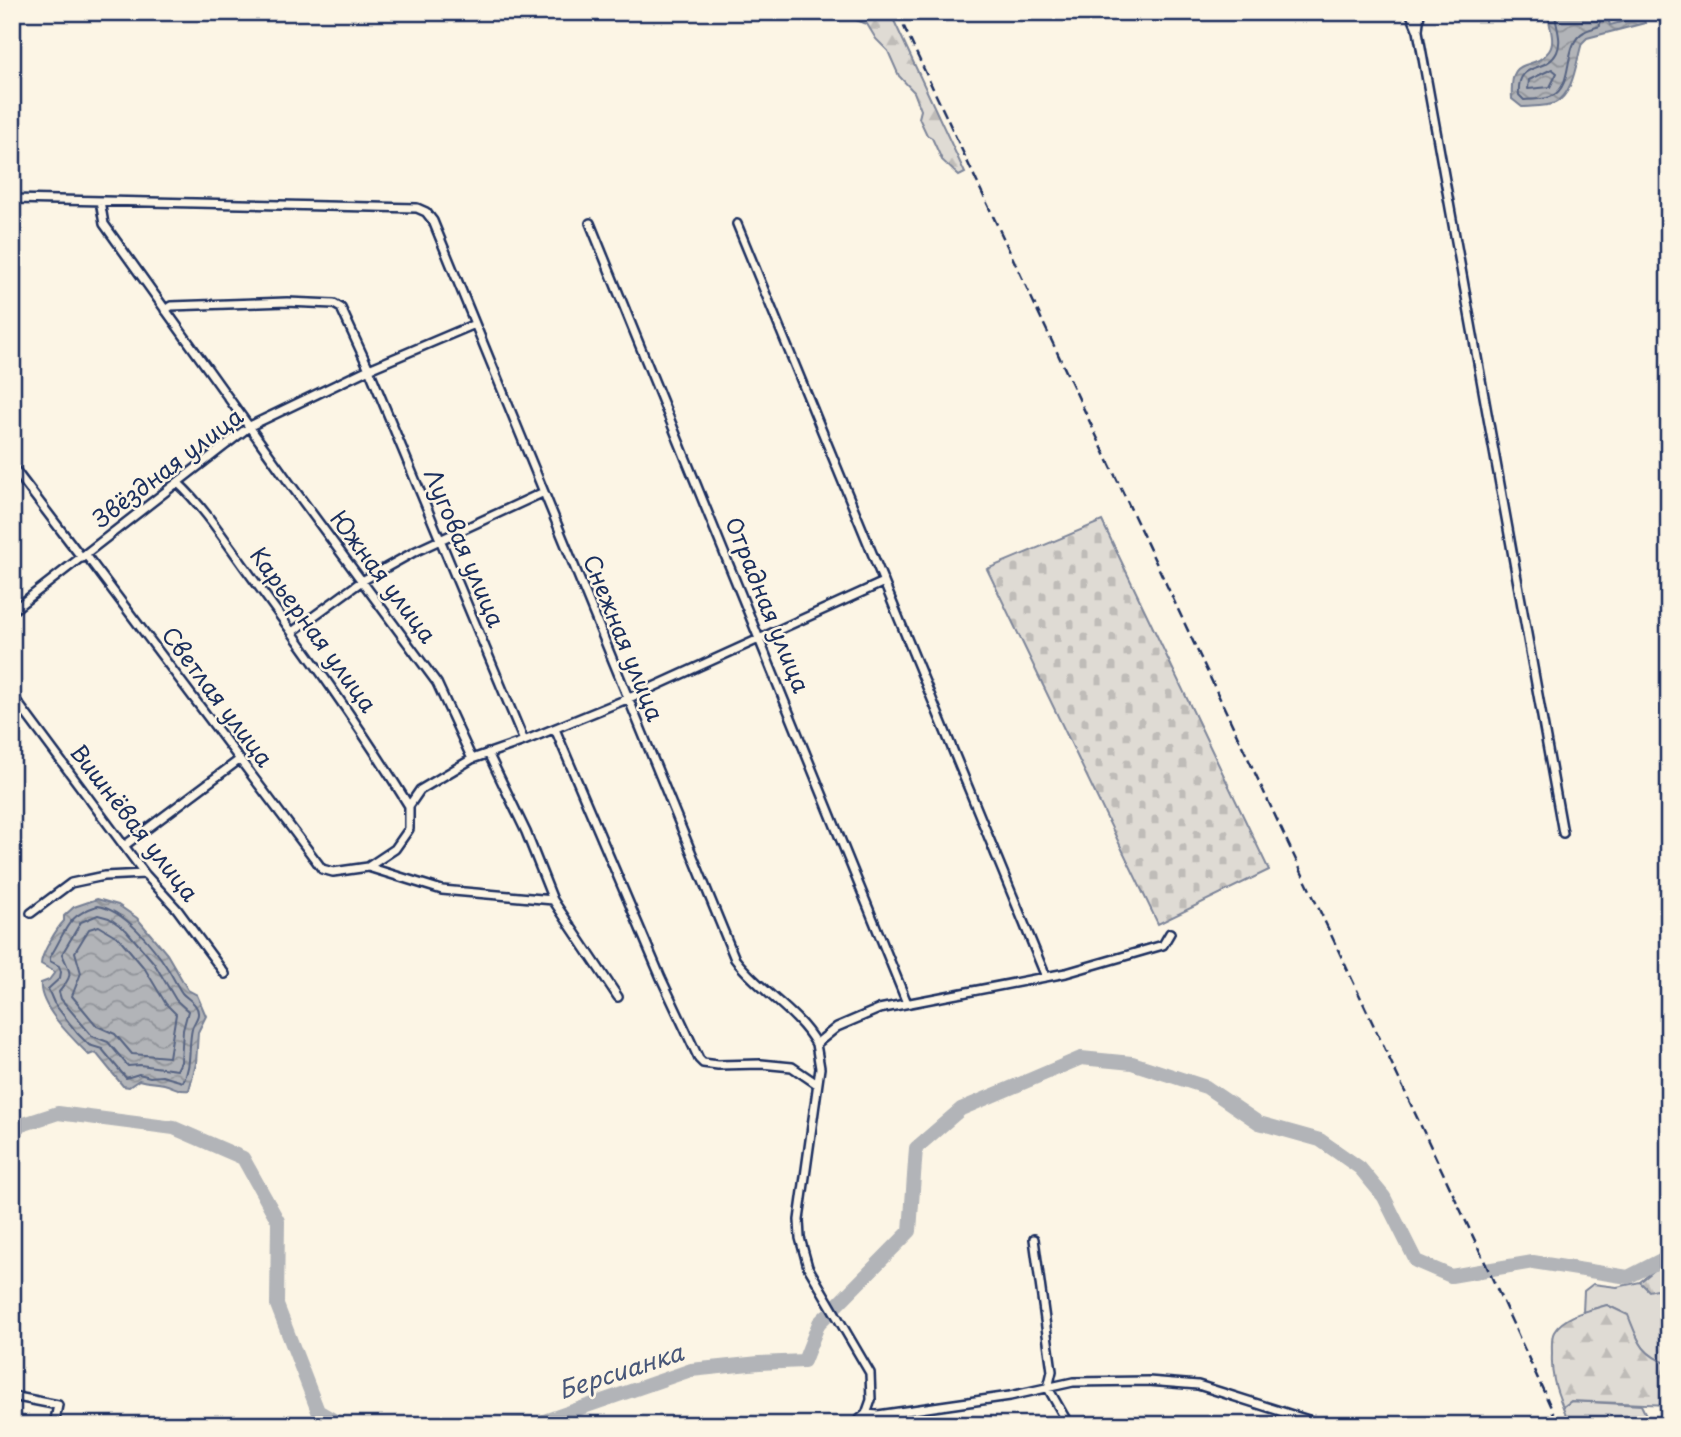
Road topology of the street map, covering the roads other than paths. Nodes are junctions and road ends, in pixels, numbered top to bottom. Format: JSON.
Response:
{"nodes":[{"id":1,"x":1410,"y":12,"type":"edge"},
{"id":2,"x":1420,"y":12,"type":"edge"},
{"id":3,"x":1418,"y":31,"type":"junction"},
{"id":4,"x":12,"y":199,"type":"edge"},
{"id":5,"x":100,"y":201,"type":"junction"},
{"id":6,"x":590,"y":223,"type":"dead end"},
{"id":7,"x":737,"y":224,"type":"dead end"},
{"id":8,"x":165,"y":310,"type":"junction"},
{"id":9,"x":475,"y":324,"type":"junction"},
{"id":10,"x":369,"y":369,"type":"junction"},
{"id":11,"x":250,"y":426,"type":"junction"},
{"id":12,"x":12,"y":466,"type":"edge"},
{"id":13,"x":178,"y":482,"type":"junction"},
{"id":14,"x":544,"y":492,"type":"junction"},
{"id":15,"x":440,"y":541,"type":"junction"},
{"id":16,"x":84,"y":556,"type":"junction"},
{"id":17,"x":362,"y":581,"type":"junction"},
{"id":18,"x":884,"y":582,"type":"junction"},
{"id":19,"x":12,"y":611,"type":"edge"},
{"id":20,"x":292,"y":632,"type":"junction"},
{"id":21,"x":760,"y":637,"type":"junction"},
{"id":22,"x":12,"y":695,"type":"edge"},
{"id":23,"x":627,"y":699,"type":"junction"},
{"id":24,"x":555,"y":729,"type":"junction"},
{"id":25,"x":524,"y":741,"type":"junction"},
{"id":26,"x":488,"y":753,"type":"junction"},
{"id":27,"x":472,"y":759,"type":"junction"},
{"id":28,"x":239,"y":760,"type":"junction"},
{"id":29,"x":409,"y":806,"type":"junction"},
{"id":30,"x":1563,"y":833,"type":"dead end"},
{"id":31,"x":124,"y":846,"type":"junction"},
{"id":32,"x":368,"y":867,"type":"junction"},
{"id":33,"x":145,"y":874,"type":"junction"},
{"id":34,"x":553,"y":900,"type":"junction"},
{"id":35,"x":31,"y":913,"type":"dead end"},
{"id":36,"x":1170,"y":933,"type":"dead end"},
{"id":37,"x":225,"y":975,"type":"dead end"},
{"id":38,"x":1046,"y":976,"type":"junction"},
{"id":39,"x":618,"y":997,"type":"dead end"},
{"id":40,"x":907,"y":1003,"type":"junction"},
{"id":41,"x":816,"y":1044,"type":"junction"},
{"id":42,"x":817,"y":1084,"type":"junction"},
{"id":43,"x":1034,"y":1239,"type":"dead end"},
{"id":44,"x":1048,"y":1388,"type":"junction"},
{"id":45,"x":12,"y":1396,"type":"edge"},
{"id":46,"x":900,"y":1412,"type":"junction"},
{"id":47,"x":866,"y":1414,"type":"junction"},
{"id":48,"x":54,"y":1425,"type":"edge"},
{"id":49,"x":853,"y":1425,"type":"edge"},
{"id":50,"x":902,"y":1425,"type":"edge"},
{"id":51,"x":1069,"y":1425,"type":"edge"},
{"id":52,"x":1324,"y":1425,"type":"edge"}],
"edges":[{"from":1,"to":3,"type":"street"},
{"from":2,"to":3,"type":"street"},
{"from":3,"to":30,"type":"street"},
{"from":4,"to":5,"type":"street"},
{"from":5,"to":8,"type":"street","name":"Южная улица"},
{"from":5,"to":9,"type":"street","name":"Снежная улица"},
{"from":6,"to":21,"type":"street","name":"Отрадная улица"},
{"from":7,"to":18,"type":"street"},
{"from":8,"to":10,"type":"street","name":"Луговая улица"},
{"from":8,"to":11,"type":"street","name":"Южная улица"},
{"from":9,"to":10,"type":"street","name":"Звёздная улица"},
{"from":9,"to":14,"type":"street","name":"Снежная улица"},
{"from":10,"to":11,"type":"street","name":"Звёздная улица"},
{"from":10,"to":15,"type":"street","name":"Луговая улица"},
{"from":11,"to":13,"type":"street","name":"Звёздная улица"},
{"from":11,"to":17,"type":"street","name":"Южная улица"},
{"from":12,"to":16,"type":"street","name":"Светлая улица"},
{"from":13,"to":16,"type":"street","name":"Звёздная улица"},
{"from":13,"to":20,"type":"street","name":"Карьерная улица"},
{"from":14,"to":15,"type":"street"},
{"from":14,"to":23,"type":"street","name":"Снежная улица"},
{"from":15,"to":17,"type":"street"},
{"from":15,"to":25,"type":"street","name":"Луговая улица"},
{"from":16,"to":19,"type":"street","name":"Звёздная улица"},
{"from":16,"to":28,"type":"street","name":"Светлая улица"},
{"from":17,"to":20,"type":"street"},
{"from":17,"to":27,"type":"street","name":"Южная улица"},
{"from":18,"to":21,"type":"street"},
{"from":18,"to":38,"type":"street"},
{"from":20,"to":29,"type":"street","name":"Карьерная улица"},
{"from":21,"to":23,"type":"street"},
{"from":21,"to":40,"type":"street","name":"Отрадная улица"},
{"from":22,"to":31,"type":"street","name":"Вишнёвая улица"},
{"from":23,"to":24,"type":"street"},
{"from":23,"to":41,"type":"street","name":"Снежная улица"},
{"from":24,"to":25,"type":"street"},
{"from":24,"to":42,"type":"street"},
{"from":25,"to":26,"type":"street"},
{"from":26,"to":27,"type":"street"},
{"from":26,"to":34,"type":"street"},
{"from":27,"to":29,"type":"street"},
{"from":28,"to":31,"type":"street"},
{"from":28,"to":32,"type":"street","name":"Светлая улица"},
{"from":29,"to":32,"type":"street"},
{"from":31,"to":33,"type":"street","name":"Вишнёвая улица"},
{"from":32,"to":34,"type":"street"},
{"from":33,"to":35,"type":"street"},
{"from":33,"to":37,"type":"street","name":"Вишнёвая улица"},
{"from":34,"to":39,"type":"street"},
{"from":36,"to":38,"type":"street"},
{"from":38,"to":40,"type":"street"},
{"from":40,"to":41,"type":"street"},
{"from":41,"to":42,"type":"street"},
{"from":42,"to":47,"type":"street"},
{"from":43,"to":44,"type":"street"},
{"from":44,"to":46,"type":"street"},
{"from":44,"to":51,"type":"street"},
{"from":44,"to":52,"type":"street"},
{"from":45,"to":48,"type":"street"},
{"from":46,"to":47,"type":"street"},
{"from":46,"to":50,"type":"street"},
{"from":47,"to":49,"type":"street"}]}
